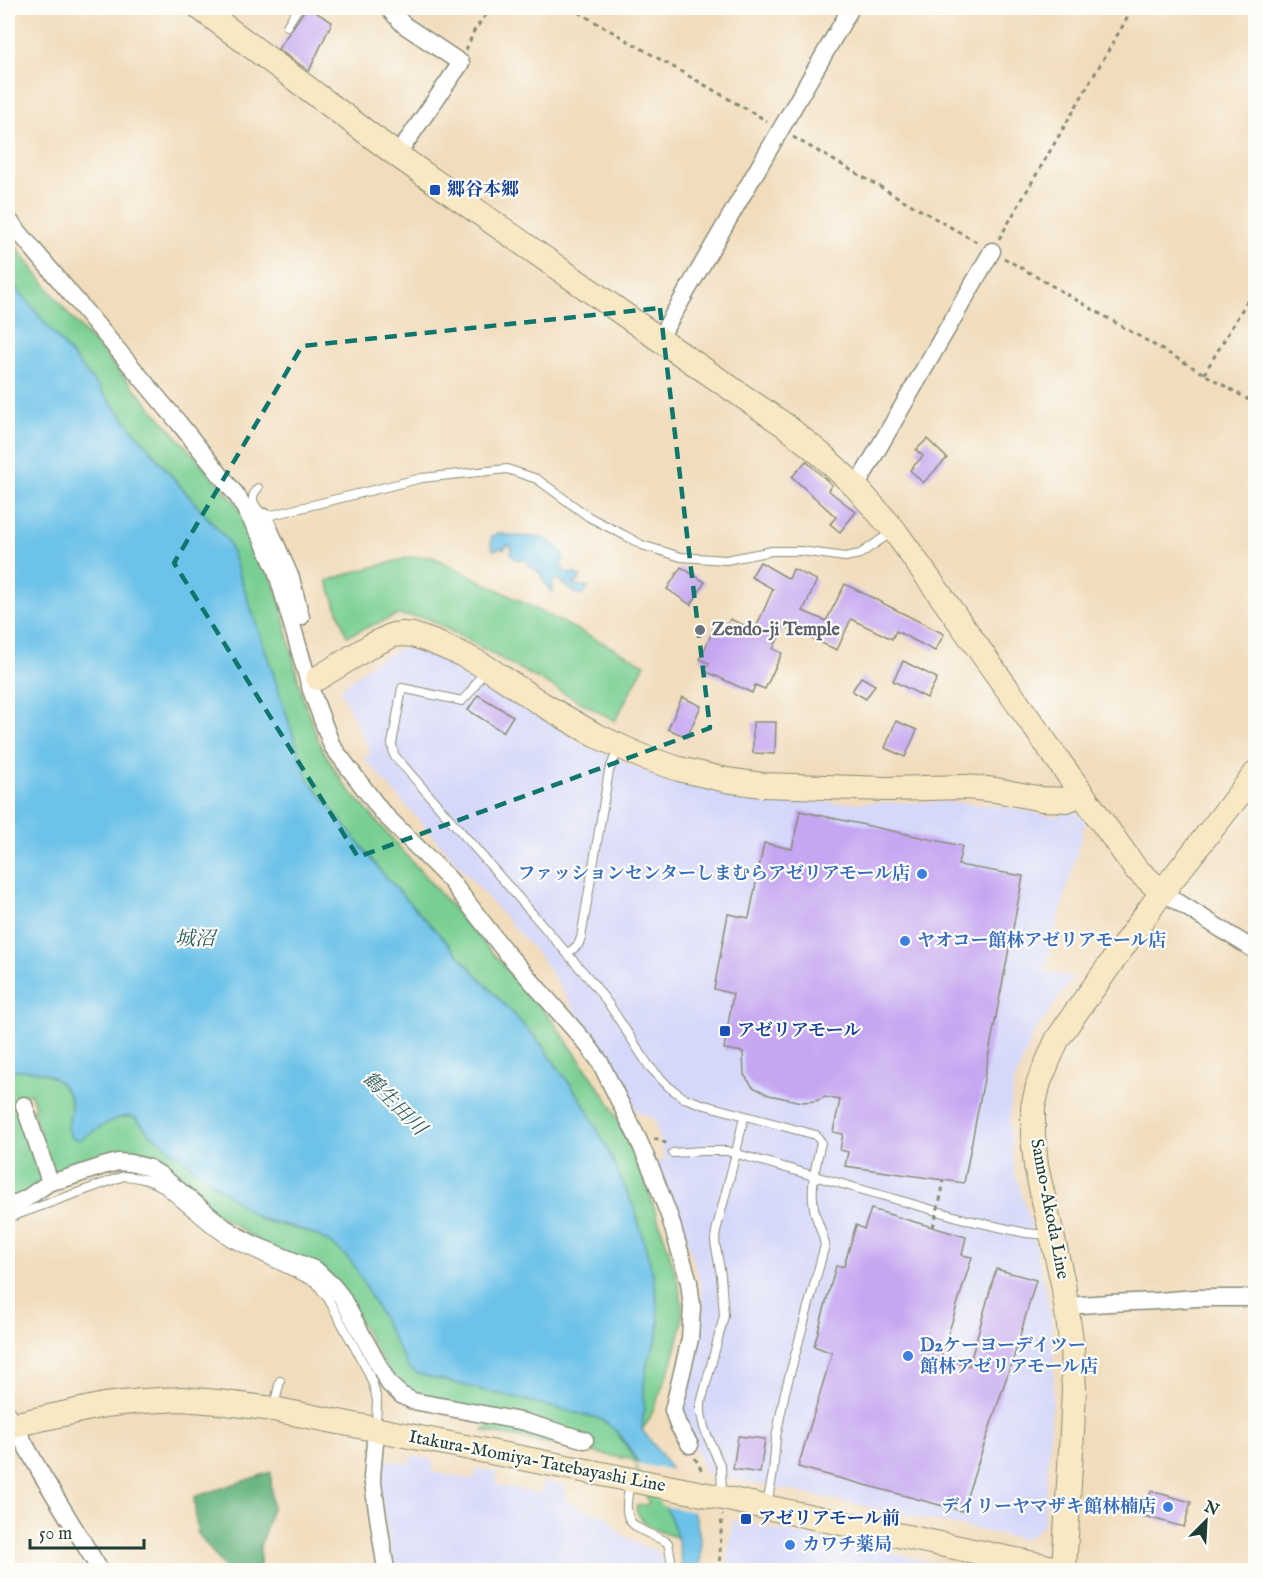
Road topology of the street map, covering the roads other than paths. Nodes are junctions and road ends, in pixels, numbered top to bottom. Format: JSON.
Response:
{"nodes":[{"id":1,"x":200,"y":8,"type":"edge"},
{"id":2,"x":298,"y":8,"type":"edge"},
{"id":3,"x":388,"y":8,"type":"edge"},
{"id":4,"x":851,"y":8,"type":"edge"},
{"id":5,"x":287,"y":26,"type":"dead end"},
{"id":6,"x":397,"y":155,"type":"junction"},
{"id":7,"x":8,"y":219,"type":"edge"},
{"id":8,"x":992,"y":251,"type":"road end"},
{"id":9,"x":659,"y":339,"type":"junction"},
{"id":10,"x":856,"y":487,"type":"junction"},
{"id":11,"x":258,"y":488,"type":"dead end"},
{"id":12,"x":264,"y":517,"type":"junction"},
{"id":13,"x":894,"y":530,"type":"junction"},
{"id":14,"x":486,"y":667,"type":"junction"},
{"id":15,"x":318,"y":678,"type":"joint"},
{"id":16,"x":619,"y":746,"type":"junction"},
{"id":17,"x":1256,"y":773,"type":"edge"},
{"id":18,"x":1082,"y":794,"type":"junction"},
{"id":19,"x":1162,"y":892,"type":"junction"},
{"id":20,"x":1256,"y":951,"type":"edge"},
{"id":21,"x":568,"y":953,"type":"junction"},
{"id":22,"x":24,"y":1105,"type":"dead end"},
{"id":23,"x":744,"y":1116,"type":"junction"},
{"id":24,"x":673,"y":1153,"type":"dead end"},
{"id":25,"x":736,"y":1153,"type":"junction"},
{"id":26,"x":813,"y":1176,"type":"junction"},
{"id":27,"x":50,"y":1182,"type":"junction"},
{"id":28,"x":8,"y":1207,"type":"edge"},
{"id":29,"x":8,"y":1218,"type":"edge"},
{"id":30,"x":1052,"y":1234,"type":"junction"},
{"id":31,"x":1256,"y":1298,"type":"edge"},
{"id":32,"x":1067,"y":1306,"type":"junction"},
{"id":33,"x":280,"y":1381,"type":"dead end"},
{"id":34,"x":273,"y":1409,"type":"junction"},
{"id":35,"x":10,"y":1421,"type":"edge"},
{"id":36,"x":375,"y":1430,"type":"junction"},
{"id":37,"x":585,"y":1440,"type":"dead end"},
{"id":38,"x":690,"y":1445,"type":"road end"},
{"id":39,"x":634,"y":1481,"type":"junction"},
{"id":40,"x":723,"y":1498,"type":"junction"},
{"id":41,"x":766,"y":1507,"type":"junction"},
{"id":42,"x":673,"y":1569,"type":"dead end"},
{"id":43,"x":100,"y":1570,"type":"edge"},
{"id":44,"x":386,"y":1570,"type":"edge"},
{"id":45,"x":1063,"y":1570,"type":"edge"}],
"edges":[{"from":1,"to":6,"type":"street"},
{"from":2,"to":5,"type":"lane"},
{"from":3,"to":6,"type":"street"},
{"from":4,"to":9,"type":"street"},
{"from":6,"to":9,"type":"street"},
{"from":7,"to":38,"type":"street"},
{"from":8,"to":10,"type":"street"},
{"from":9,"to":10,"type":"street"},
{"from":10,"to":13,"type":"street"},
{"from":11,"to":12,"type":"lane"},
{"from":12,"to":13,"type":"lane"},
{"from":12,"to":15,"type":"street"},
{"from":13,"to":18,"type":"street"},
{"from":14,"to":15,"type":"street"},
{"from":14,"to":16,"type":"street"},
{"from":14,"to":21,"type":"lane"},
{"from":16,"to":18,"type":"street"},
{"from":16,"to":21,"type":"lane"},
{"from":17,"to":19,"type":"street","name":"Sanno-Akoda Line"},
{"from":18,"to":19,"type":"street"},
{"from":19,"to":20,"type":"street"},
{"from":19,"to":30,"type":"street","name":"Sanno-Akoda Line"},
{"from":21,"to":23,"type":"lane"},
{"from":22,"to":27,"type":"street"},
{"from":23,"to":25,"type":"lane"},
{"from":23,"to":26,"type":"lane"},
{"from":24,"to":25,"type":"lane"},
{"from":25,"to":26,"type":"lane"},
{"from":25,"to":40,"type":"lane"},
{"from":26,"to":30,"type":"lane"},
{"from":26,"to":41,"type":"lane"},
{"from":27,"to":28,"type":"street"},
{"from":27,"to":37,"type":"street"},
{"from":29,"to":36,"type":"lane"},
{"from":30,"to":32,"type":"street","name":"Sanno-Akoda Line"},
{"from":31,"to":32,"type":"street"},
{"from":32,"to":45,"type":"street","name":"Sanno-Akoda Line"},
{"from":33,"to":34,"type":"lane"},
{"from":34,"to":35,"type":"street","name":"Itakura-Momiya-Tatebayashi Line"},
{"from":34,"to":36,"type":"street","name":"Itakura-Momiya-Tatebayashi Line"},
{"from":35,"to":43,"type":"street"},
{"from":36,"to":39,"type":"street","name":"Itakura-Momiya-Tatebayashi Line"},
{"from":36,"to":44,"type":"street"},
{"from":39,"to":40,"type":"street","name":"Itakura-Momiya-Tatebayashi Line"},
{"from":39,"to":42,"type":"lane"},
{"from":40,"to":41,"type":"street","name":"Itakura-Momiya-Tatebayashi Line"},
{"from":41,"to":45,"type":"street","name":"Itakura-Momiya-Tatebayashi Line"}]}
